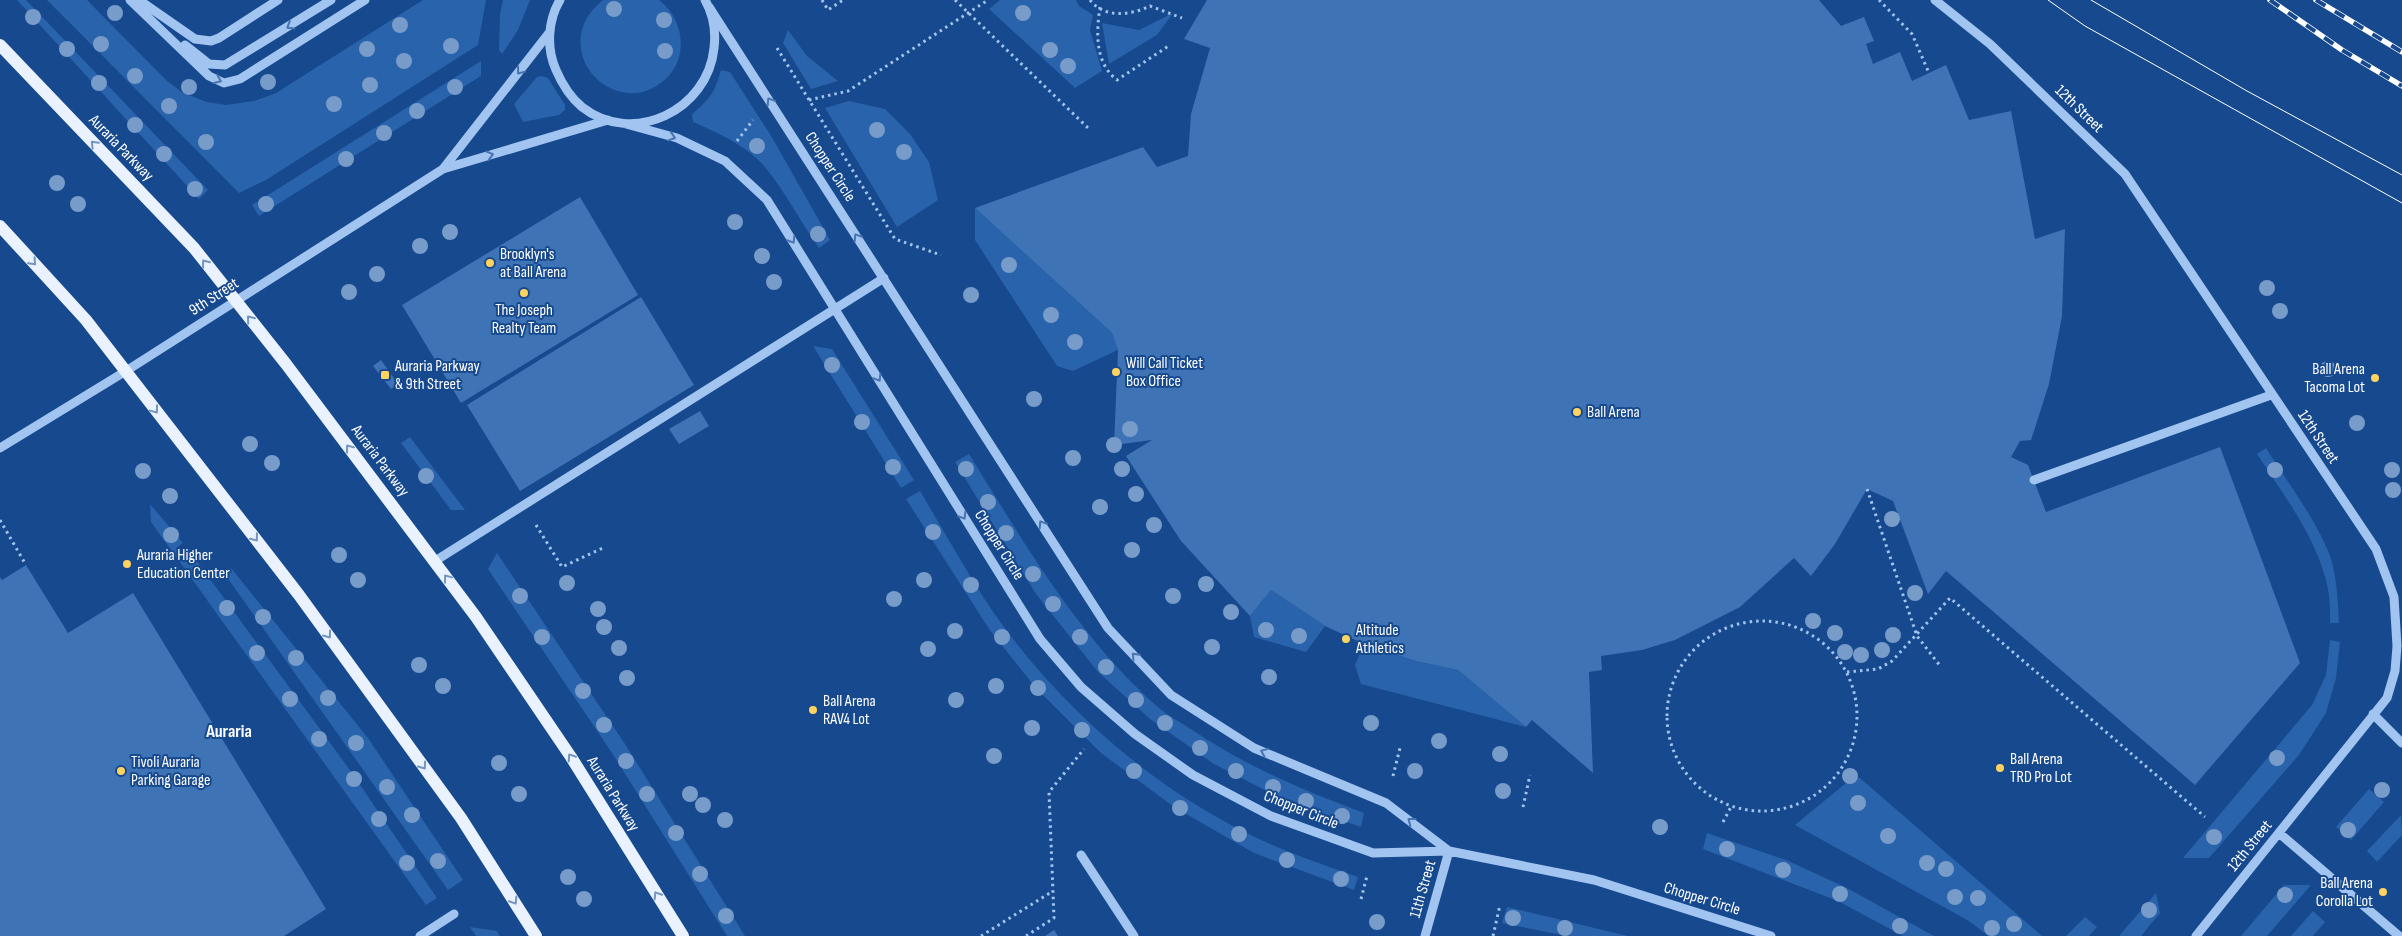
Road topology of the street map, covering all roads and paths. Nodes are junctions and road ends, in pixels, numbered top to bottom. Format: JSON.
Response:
{"nodes":[{"id":1,"x":132,"y":0,"type":"edge"},
{"id":2,"x":139,"y":0,"type":"edge"},
{"id":3,"x":278,"y":0,"type":"edge"},
{"id":4,"x":331,"y":0,"type":"edge"},
{"id":5,"x":365,"y":0,"type":"edge"},
{"id":6,"x":560,"y":0,"type":"edge"},
{"id":7,"x":822,"y":0,"type":"edge"},
{"id":8,"x":843,"y":0,"type":"edge"},
{"id":9,"x":955,"y":0,"type":"edge"},
{"id":10,"x":988,"y":0,"type":"edge"},
{"id":11,"x":1090,"y":0,"type":"edge"},
{"id":12,"x":1879,"y":0,"type":"edge"},
{"id":13,"x":1936,"y":0,"type":"edge"},
{"id":14,"x":707,"y":3,"type":"edge"},
{"id":15,"x":1100,"y":7,"type":"junction"},
{"id":16,"x":969,"y":13,"type":"junction"},
{"id":17,"x":1182,"y":18,"type":"dead end"},
{"id":18,"x":549,"y":33,"type":"junction"},
{"id":19,"x":0,"y":45,"type":"edge"},
{"id":20,"x":1170,"y":45,"type":"dead end"},
{"id":21,"x":777,"y":48,"type":"dead end"},
{"id":22,"x":1929,"y":73,"type":"dead end"},
{"id":23,"x":809,"y":100,"type":"junction"},
{"id":24,"x":754,"y":119,"type":"dead end"},
{"id":25,"x":608,"y":120,"type":"junction"},
{"id":26,"x":626,"y":124,"type":"junction"},
{"id":27,"x":1088,"y":128,"type":"dead end"},
{"id":28,"x":733,"y":146,"type":"dead end"},
{"id":29,"x":443,"y":169,"type":"junction"},
{"id":30,"x":0,"y":226,"type":"edge"},
{"id":31,"x":941,"y":256,"type":"dead end"},
{"id":32,"x":884,"y":278,"type":"junction"},
{"id":33,"x":236,"y":301,"type":"junction"},
{"id":34,"x":834,"y":309,"type":"junction"},
{"id":35,"x":126,"y":371,"type":"junction"},
{"id":36,"x":2271,"y":395,"type":"junction"},
{"id":37,"x":0,"y":448,"type":"edge"},
{"id":38,"x":2034,"y":480,"type":"dead end"},
{"id":39,"x":1867,"y":489,"type":"dead end"},
{"id":40,"x":524,"y":505,"type":"junction"},
{"id":41,"x":0,"y":520,"type":"edge"},
{"id":42,"x":605,"y":547,"type":"dead end"},
{"id":43,"x":435,"y":561,"type":"junction"},
{"id":44,"x":26,"y":565,"type":"dead end"},
{"id":45,"x":1917,"y":636,"type":"junction"},
{"id":46,"x":1941,"y":667,"type":"dead end"},
{"id":47,"x":2398,"y":669,"type":"edge"},
{"id":48,"x":1847,"y":672,"type":"junction"},
{"id":49,"x":2373,"y":714,"type":"junction"},
{"id":50,"x":2402,"y":743,"type":"edge"},
{"id":51,"x":1400,"y":748,"type":"dead end"},
{"id":52,"x":1084,"y":749,"type":"dead end"},
{"id":53,"x":1530,"y":775,"type":"dead end"},
{"id":54,"x":1393,"y":776,"type":"dead end"},
{"id":55,"x":1523,"y":807,"type":"dead end"},
{"id":56,"x":1731,"y":807,"type":"junction"},
{"id":57,"x":2206,"y":817,"type":"dead end"},
{"id":58,"x":1723,"y":822,"type":"dead end"},
{"id":59,"x":2279,"y":833,"type":"junction"},
{"id":60,"x":1449,"y":851,"type":"junction"},
{"id":61,"x":1081,"y":855,"type":"dead end"},
{"id":62,"x":1367,"y":876,"type":"dead end"},
{"id":63,"x":1054,"y":891,"type":"junction"},
{"id":64,"x":1361,"y":899,"type":"dead end"},
{"id":65,"x":1500,"y":906,"type":"dead end"},
{"id":66,"x":454,"y":914,"type":"dead end"},
{"id":67,"x":420,"y":936,"type":"edge"},
{"id":68,"x":536,"y":936,"type":"edge"},
{"id":69,"x":683,"y":936,"type":"edge"},
{"id":70,"x":981,"y":936,"type":"edge"},
{"id":71,"x":1026,"y":936,"type":"edge"},
{"id":72,"x":1134,"y":936,"type":"edge"},
{"id":73,"x":1425,"y":936,"type":"edge"},
{"id":74,"x":1493,"y":936,"type":"edge"},
{"id":75,"x":1771,"y":936,"type":"edge"},
{"id":76,"x":2196,"y":936,"type":"edge"},
{"id":77,"x":2399,"y":936,"type":"edge"}],
"edges":[{"from":4,"to":1,"type":"street","one_way":true},
{"from":1,"to":5,"type":"street","one_way":true},
{"from":2,"to":3,"type":"street"},
{"from":6,"to":18,"type":"street"},
{"from":7,"to":8,"type":"path"},
{"from":9,"to":16,"type":"path"},
{"from":10,"to":16,"type":"path"},
{"from":11,"to":15,"type":"path"},
{"from":12,"to":22,"type":"path"},
{"from":13,"to":36,"type":"street","name":"12th Street"},
{"from":14,"to":26,"type":"street"},
{"from":32,"to":14,"type":"street","name":"Chopper Circle","one_way":true},
{"from":15,"to":17,"type":"path"},
{"from":15,"to":20,"type":"path"},
{"from":16,"to":23,"type":"path"},
{"from":16,"to":27,"type":"path"},
{"from":18,"to":25,"type":"street","name":"Chopper Circle"},
{"from":18,"to":29,"type":"street","name":"9th Street","one_way":true},
{"from":33,"to":19,"type":"main road","name":"Auraria Parkway","one_way":true},
{"from":21,"to":23,"type":"path"},
{"from":23,"to":31,"type":"path"},
{"from":24,"to":28,"type":"path"},
{"from":25,"to":26,"type":"street","name":"Chopper Circle"},
{"from":29,"to":25,"type":"street","name":"9th Street","one_way":true},
{"from":26,"to":34,"type":"street","name":"Chopper Circle","one_way":true},
{"from":29,"to":33,"type":"street","name":"9th Street"},
{"from":30,"to":35,"type":"main road","one_way":true},
{"from":32,"to":34,"type":"street"},
{"from":60,"to":32,"type":"street","name":"Chopper Circle","one_way":true},
{"from":33,"to":35,"type":"street","name":"9th Street"},
{"from":43,"to":33,"type":"main road","name":"Auraria Parkway","one_way":true},
{"from":34,"to":40,"type":"street"},
{"from":34,"to":60,"type":"street","name":"Chopper Circle","one_way":true},
{"from":35,"to":37,"type":"street","name":"9th Street"},
{"from":35,"to":68,"type":"main road","one_way":true},
{"from":36,"to":38,"type":"street"},
{"from":36,"to":47,"type":"street","name":"12th Street"},
{"from":39,"to":45,"type":"path"},
{"from":40,"to":42,"type":"path"},
{"from":40,"to":43,"type":"street"},
{"from":41,"to":44,"type":"path"},
{"from":69,"to":43,"type":"main road","name":"Auraria Parkway","one_way":true},
{"from":45,"to":46,"type":"path"},
{"from":45,"to":48,"type":"path"},
{"from":45,"to":57,"type":"path"},
{"from":47,"to":49,"type":"street","name":"12th Street"},
{"from":48,"to":56,"type":"path"},
{"from":48,"to":56,"type":"path"},
{"from":49,"to":50,"type":"street"},
{"from":49,"to":59,"type":"street","name":"12th Street"},
{"from":51,"to":54,"type":"path"},
{"from":52,"to":63,"type":"path"},
{"from":53,"to":55,"type":"path"},
{"from":56,"to":58,"type":"path"},
{"from":59,"to":76,"type":"street","name":"12th Street"},
{"from":59,"to":77,"type":"street"},
{"from":60,"to":73,"type":"street","name":"11th Street"},
{"from":60,"to":75,"type":"street","name":"Chopper Circle"},
{"from":61,"to":72,"type":"street"},
{"from":62,"to":64,"type":"path"},
{"from":63,"to":70,"type":"path"},
{"from":63,"to":71,"type":"path"},
{"from":65,"to":74,"type":"path"},
{"from":66,"to":67,"type":"street"}]}
